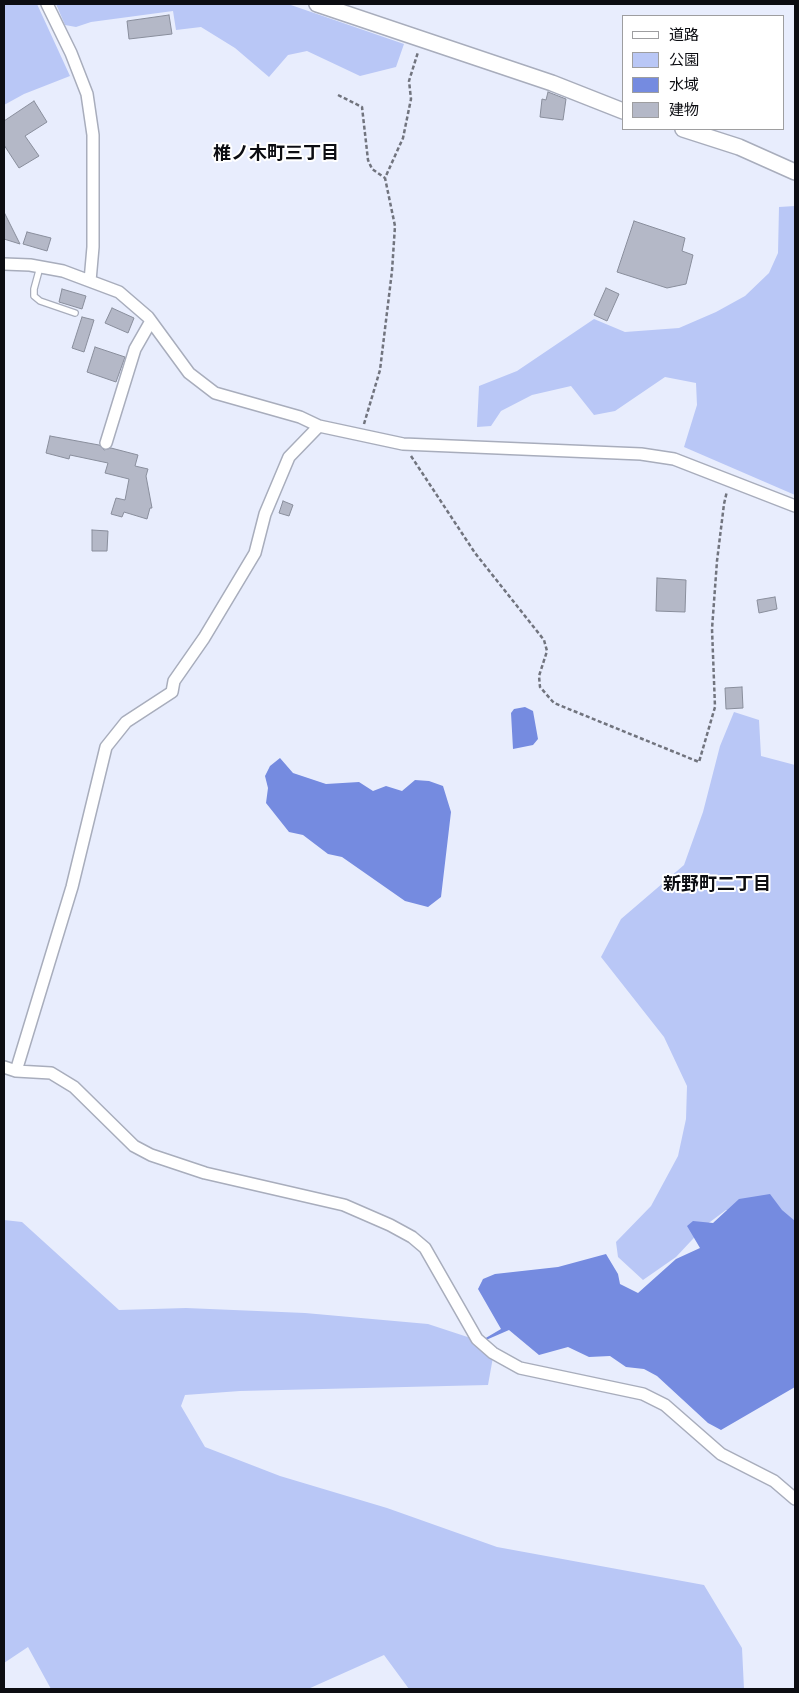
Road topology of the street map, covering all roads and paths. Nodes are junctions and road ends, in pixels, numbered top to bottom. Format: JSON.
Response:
{"nodes":[{"id":1,"x":47,"y":4,"type":"edge"},
{"id":2,"x":317,"y":4,"type":"edge"},
{"id":3,"x":422,"y":39,"type":"junction"},
{"id":4,"x":338,"y":95,"type":"dead end"},
{"id":5,"x":622,"y":111,"type":"edge"},
{"id":6,"x":686,"y":130,"type":"edge"},
{"id":7,"x":795,"y":172,"type":"edge"},
{"id":8,"x":385,"y":178,"type":"junction"},
{"id":9,"x":4,"y":264,"type":"edge"},
{"id":10,"x":40,"y":267,"type":"junction"},
{"id":11,"x":90,"y":281,"type":"junction"},
{"id":12,"x":75,"y":313,"type":"dead end"},
{"id":13,"x":151,"y":321,"type":"junction"},
{"id":14,"x":319,"y":426,"type":"junction"},
{"id":15,"x":361,"y":435,"type":"junction"},
{"id":16,"x":106,"y":444,"type":"dead end"},
{"id":17,"x":404,"y":444,"type":"junction"},
{"id":18,"x":731,"y":480,"type":"junction"},
{"id":19,"x":795,"y":506,"type":"edge"},
{"id":20,"x":4,"y":1067,"type":"edge"},
{"id":21,"x":16,"y":1071,"type":"junction"},
{"id":22,"x":795,"y":1499,"type":"edge"}],
"edges":[{"from":1,"to":11,"type":"street"},
{"from":2,"to":3,"type":"street"},
{"from":3,"to":5,"type":"street"},
{"from":3,"to":8,"type":"path"},
{"from":4,"to":8,"type":"path"},
{"from":6,"to":7,"type":"street"},
{"from":8,"to":15,"type":"path"},
{"from":9,"to":10,"type":"street"},
{"from":10,"to":11,"type":"street"},
{"from":10,"to":12,"type":"lane"},
{"from":11,"to":13,"type":"street"},
{"from":13,"to":14,"type":"street"},
{"from":13,"to":16,"type":"street"},
{"from":14,"to":15,"type":"street"},
{"from":14,"to":21,"type":"street"},
{"from":15,"to":17,"type":"street"},
{"from":17,"to":18,"type":"street"},
{"from":17,"to":18,"type":"path"},
{"from":18,"to":19,"type":"street"},
{"from":20,"to":21,"type":"street"},
{"from":21,"to":22,"type":"street"}]}
